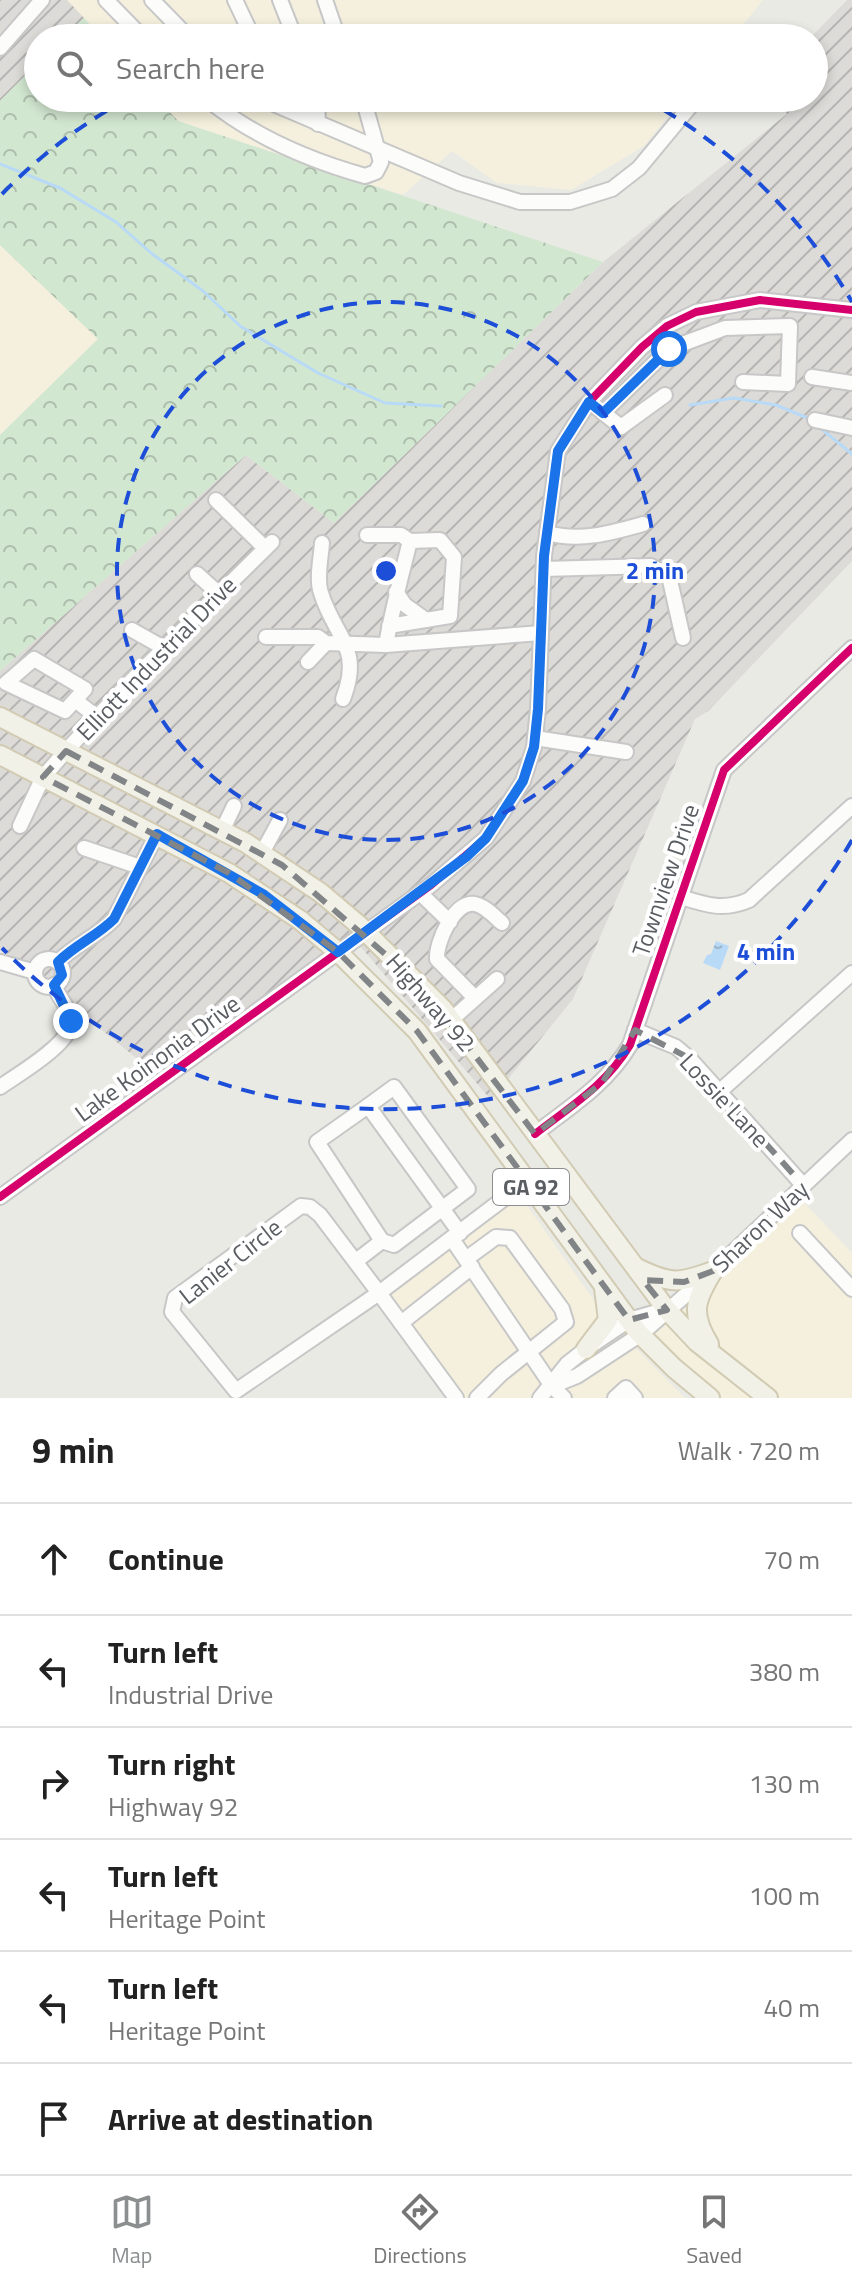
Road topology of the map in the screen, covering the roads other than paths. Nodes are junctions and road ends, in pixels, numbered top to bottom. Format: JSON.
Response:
{"nodes":[{"id":1,"x":42,"y":0,"type":"edge"},
{"id":2,"x":106,"y":0,"type":"edge"},
{"id":3,"x":152,"y":0,"type":"edge"},
{"id":4,"x":235,"y":0,"type":"edge"},
{"id":5,"x":280,"y":0,"type":"edge"},
{"id":6,"x":325,"y":0,"type":"edge"},
{"id":7,"x":129,"y":24,"type":"edge"},
{"id":8,"x":175,"y":24,"type":"edge"},
{"id":9,"x":246,"y":24,"type":"edge"},
{"id":10,"x":289,"y":24,"type":"edge"},
{"id":11,"x":333,"y":24,"type":"edge"},
{"id":12,"x":0,"y":48,"type":"edge"},
{"id":13,"x":225,"y":112,"type":"edge"},
{"id":14,"x":292,"y":112,"type":"edge"},
{"id":15,"x":318,"y":112,"type":"edge"},
{"id":16,"x":367,"y":112,"type":"edge"},
{"id":17,"x":685,"y":112,"type":"edge"},
{"id":18,"x":318,"y":124,"type":"junction"},
{"id":19,"x":378,"y":149,"type":"junction"},
{"id":20,"x":852,"y":310,"type":"edge"},
{"id":21,"x":667,"y":326,"type":"junction"},
{"id":22,"x":680,"y":345,"type":"junction"},
{"id":23,"x":812,"y":377,"type":"dead end"},
{"id":24,"x":743,"y":382,"type":"dead end"},
{"id":25,"x":852,"y":383,"type":"edge"},
{"id":26,"x":665,"y":395,"type":"dead end"},
{"id":27,"x":589,"y":402,"type":"junction"},
{"id":28,"x":603,"y":413,"type":"junction"},
{"id":29,"x":815,"y":420,"type":"dead end"},
{"id":30,"x":852,"y":428,"type":"edge"},
{"id":31,"x":216,"y":500,"type":"dead end"},
{"id":32,"x":643,"y":524,"type":"dead end"},
{"id":33,"x":547,"y":533,"type":"junction"},
{"id":34,"x":367,"y":535,"type":"dead end"},
{"id":35,"x":410,"y":541,"type":"junction"},
{"id":36,"x":322,"y":543,"type":"dead end"},
{"id":37,"x":544,"y":569,"type":"junction"},
{"id":38,"x":197,"y":574,"type":"dead end"},
{"id":39,"x":396,"y":592,"type":"junction"},
{"id":40,"x":219,"y":594,"type":"junction"},
{"id":41,"x":426,"y":620,"type":"junction"},
{"id":42,"x":389,"y":626,"type":"junction"},
{"id":43,"x":132,"y":630,"type":"dead end"},
{"id":44,"x":541,"y":633,"type":"junction"},
{"id":45,"x":266,"y":637,"type":"dead end"},
{"id":46,"x":683,"y":638,"type":"dead end"},
{"id":47,"x":326,"y":643,"type":"junction"},
{"id":48,"x":346,"y":643,"type":"junction"},
{"id":49,"x":386,"y":645,"type":"junction"},
{"id":50,"x":164,"y":648,"type":"junction"},
{"id":51,"x":852,"y":648,"type":"edge"},
{"id":52,"x":308,"y":662,"type":"dead end"},
{"id":53,"x":343,"y":699,"type":"dead end"},
{"id":54,"x":75,"y":700,"type":"junction"},
{"id":55,"x":0,"y":717,"type":"edge"},
{"id":56,"x":97,"y":717,"type":"junction"},
{"id":57,"x":535,"y":738,"type":"junction"},
{"id":58,"x":66,"y":751,"type":"junction"},
{"id":59,"x":626,"y":752,"type":"dead end"},
{"id":60,"x":0,"y":755,"type":"edge"},
{"id":61,"x":43,"y":777,"type":"junction"},
{"id":62,"x":234,"y":806,"type":"dead end"},
{"id":63,"x":852,"y":806,"type":"edge"},
{"id":64,"x":280,"y":820,"type":"dead end"},
{"id":65,"x":20,"y":826,"type":"dead end"},
{"id":66,"x":222,"y":831,"type":"junction"},
{"id":67,"x":157,"y":834,"type":"junction"},
{"id":68,"x":84,"y":848,"type":"dead end"},
{"id":69,"x":262,"y":853,"type":"junction"},
{"id":70,"x":140,"y":867,"type":"junction"},
{"id":71,"x":420,"y":893,"type":"junction"},
{"id":72,"x":681,"y":897,"type":"junction"},
{"id":73,"x":450,"y":922,"type":"junction"},
{"id":74,"x":502,"y":923,"type":"dead end"},
{"id":75,"x":366,"y":931,"type":"junction"},
{"id":76,"x":338,"y":952,"type":"junction"},
{"id":77,"x":0,"y":962,"type":"edge"},
{"id":78,"x":58,"y":962,"type":"junction"},
{"id":79,"x":35,"y":972,"type":"junction"},
{"id":80,"x":852,"y":973,"type":"edge"},
{"id":81,"x":497,"y":979,"type":"dead end"},
{"id":82,"x":54,"y":985,"type":"junction"},
{"id":83,"x":475,"y":998,"type":"junction"},
{"id":84,"x":451,"y":1020,"type":"junction"},
{"id":85,"x":635,"y":1030,"type":"junction"},
{"id":86,"x":0,"y":1087,"type":"edge"},
{"id":87,"x":719,"y":1092,"type":"junction"},
{"id":88,"x":368,"y":1106,"type":"junction"},
{"id":89,"x":535,"y":1134,"type":"junction"},
{"id":90,"x":852,"y":1140,"type":"edge"},
{"id":91,"x":527,"y":1181,"type":"junction"},
{"id":92,"x":803,"y":1185,"type":"junction"},
{"id":93,"x":0,"y":1197,"type":"edge"},
{"id":94,"x":442,"y":1208,"type":"junction"},
{"id":95,"x":800,"y":1233,"type":"dead end"},
{"id":96,"x":456,"y":1236,"type":"junction"},
{"id":97,"x":382,"y":1241,"type":"junction"},
{"id":98,"x":356,"y":1261,"type":"junction"},
{"id":99,"x":469,"y":1263,"type":"junction"},
{"id":100,"x":631,"y":1265,"type":"junction"},
{"id":101,"x":713,"y":1271,"type":"junction"},
{"id":102,"x":604,"y":1285,"type":"junction"},
{"id":103,"x":852,"y":1289,"type":"edge"},
{"id":104,"x":379,"y":1293,"type":"junction"},
{"id":105,"x":667,"y":1310,"type":"junction"},
{"id":106,"x":401,"y":1323,"type":"junction"},
{"id":107,"x":635,"y":1327,"type":"junction"},
{"id":108,"x":586,"y":1349,"type":"junction"},
{"id":109,"x":530,"y":1351,"type":"junction"},
{"id":110,"x":718,"y":1360,"type":"junction"},
{"id":111,"x":552,"y":1386,"type":"junction"},
{"id":112,"x":456,"y":1398,"type":"edge"},
{"id":113,"x":477,"y":1398,"type":"edge"},
{"id":114,"x":540,"y":1398,"type":"edge"},
{"id":115,"x":564,"y":1398,"type":"edge"},
{"id":116,"x":615,"y":1398,"type":"edge"},
{"id":117,"x":635,"y":1398,"type":"edge"},
{"id":118,"x":710,"y":1398,"type":"edge"},
{"id":119,"x":768,"y":1398,"type":"edge"}],
"edges":[{"from":1,"to":12,"type":"street"},
{"from":2,"to":7,"type":"street"},
{"from":3,"to":8,"type":"street"},
{"from":4,"to":9,"type":"street"},
{"from":5,"to":10,"type":"street"},
{"from":6,"to":11,"type":"street"},
{"from":13,"to":19,"type":"street"},
{"from":14,"to":18,"type":"street"},
{"from":15,"to":18,"type":"street"},
{"from":16,"to":19,"type":"street"},
{"from":17,"to":19,"type":"street"},
{"from":18,"to":19,"type":"street"},
{"from":20,"to":21,"type":"street","name":"Lake Koinonia Drive"},
{"from":21,"to":22,"type":"street"},
{"from":21,"to":27,"type":"street","name":"Lake Koinonia Drive"},
{"from":22,"to":24,"type":"street"},
{"from":22,"to":28,"type":"street"},
{"from":23,"to":25,"type":"street"},
{"from":26,"to":28,"type":"street"},
{"from":27,"to":28,"type":"street"},
{"from":27,"to":33,"type":"street","name":"Lake Koinonia Drive"},
{"from":29,"to":30,"type":"street"},
{"from":31,"to":40,"type":"street","name":"Elliott Industrial Drive"},
{"from":32,"to":33,"type":"street"},
{"from":33,"to":37,"type":"street","name":"Lake Koinonia Drive"},
{"from":34,"to":35,"type":"street"},
{"from":35,"to":39,"type":"street"},
{"from":35,"to":41,"type":"street"},
{"from":36,"to":48,"type":"street"},
{"from":37,"to":44,"type":"street","name":"Lake Koinonia Drive"},
{"from":37,"to":46,"type":"street"},
{"from":38,"to":40,"type":"street"},
{"from":39,"to":41,"type":"street"},
{"from":39,"to":42,"type":"street"},
{"from":40,"to":50,"type":"street","name":"Elliott Industrial Drive"},
{"from":41,"to":42,"type":"street"},
{"from":42,"to":49,"type":"street"},
{"from":43,"to":50,"type":"street"},
{"from":44,"to":49,"type":"street"},
{"from":44,"to":57,"type":"street","name":"Lake Koinonia Drive"},
{"from":45,"to":47,"type":"street"},
{"from":47,"to":48,"type":"street"},
{"from":47,"to":52,"type":"street"},
{"from":48,"to":49,"type":"street"},
{"from":48,"to":53,"type":"street"},
{"from":50,"to":56,"type":"street","name":"Elliott Industrial Drive"},
{"from":51,"to":72,"type":"street","name":"Townview Drive"},
{"from":54,"to":54,"type":"street"},
{"from":54,"to":56,"type":"street"},
{"from":55,"to":58,"type":"main road","name":"Highway 92","number":"GA 92"},
{"from":56,"to":58,"type":"street","name":"Elliott Industrial Drive"},
{"from":57,"to":59,"type":"street"},
{"from":57,"to":71,"type":"street","name":"Lake Koinonia Drive"},
{"from":58,"to":61,"type":"street","name":"Elliott Industrial Drive"},
{"from":58,"to":66,"type":"main road","name":"Highway 92","number":"GA 92"},
{"from":60,"to":61,"type":"main road","name":"Highway 92","number":"GA 92"},
{"from":61,"to":65,"type":"street","name":"Elliott Industrial Drive"},
{"from":61,"to":67,"type":"main road","name":"Highway 92","number":"GA 92"},
{"from":62,"to":66,"type":"street"},
{"from":63,"to":72,"type":"street"},
{"from":64,"to":69,"type":"street"},
{"from":66,"to":69,"type":"main road","name":"Highway 92","number":"GA 92"},
{"from":67,"to":70,"type":"street"},
{"from":67,"to":76,"type":"main road","name":"Highway 92","number":"GA 92"},
{"from":68,"to":70,"type":"street"},
{"from":69,"to":75,"type":"main road","name":"Highway 92","number":"GA 92"},
{"from":70,"to":78,"type":"street"},
{"from":71,"to":73,"type":"street"},
{"from":71,"to":75,"type":"street","name":"Lake Koinonia Drive"},
{"from":72,"to":85,"type":"street","name":"Townview Drive"},
{"from":73,"to":74,"type":"street"},
{"from":73,"to":83,"type":"street"},
{"from":75,"to":76,"type":"street","name":"Lake Koinonia Drive"},
{"from":75,"to":84,"type":"main road","name":"Highway 92","number":"GA 92"},
{"from":76,"to":91,"type":"main road","name":"Highway 92","number":"GA 92"},
{"from":76,"to":93,"type":"street","name":"Lake Koinonia Drive"},
{"from":77,"to":79,"type":"street"},
{"from":78,"to":79,"type":"street"},
{"from":78,"to":82,"type":"street"},
{"from":79,"to":82,"type":"street"},
{"from":80,"to":87,"type":"street"},
{"from":81,"to":83,"type":"street"},
{"from":82,"to":86,"type":"street"},
{"from":83,"to":84,"type":"street"},
{"from":84,"to":89,"type":"main road","name":"Highway 92","number":"GA 92"},
{"from":85,"to":87,"type":"street","name":"Lossie Lane"},
{"from":85,"to":89,"type":"street","name":"Townview Drive"},
{"from":87,"to":92,"type":"street","name":"Lossie Lane"},
{"from":88,"to":94,"type":"street"},
{"from":88,"to":94,"type":"street"},
{"from":88,"to":97,"type":"street"},
{"from":89,"to":100,"type":"main road","name":"Highway 92","number":"GA 92"},
{"from":90,"to":92,"type":"street","name":"Sharon Way"},
{"from":91,"to":96,"type":"street","name":"Lanier Circle"},
{"from":91,"to":102,"type":"main road","name":"Highway 92","number":"GA 92"},
{"from":92,"to":101,"type":"street","name":"Sharon Way"},
{"from":94,"to":96,"type":"street"},
{"from":94,"to":97,"type":"street"},
{"from":95,"to":103,"type":"street"},
{"from":96,"to":99,"type":"street"},
{"from":96,"to":104,"type":"street","name":"Lanier Circle"},
{"from":97,"to":98,"type":"street"},
{"from":98,"to":104,"type":"street","name":"Lanier Circle"},
{"from":98,"to":104,"type":"street","name":"Lanier Circle"},
{"from":99,"to":106,"type":"street"},
{"from":99,"to":109,"type":"street"},
{"from":99,"to":109,"type":"street"},
{"from":100,"to":101,"type":"main road"},
{"from":100,"to":105,"type":"main road","name":"Highway 92","number":"GA 92"},
{"from":101,"to":105,"type":"street","name":"Sharon Way"},
{"from":101,"to":110,"type":"main road"},
{"from":102,"to":107,"type":"main road","name":"Highway 92","number":"GA 92"},
{"from":102,"to":108,"type":"main road"},
{"from":104,"to":106,"type":"street","name":"Lanier Circle"},
{"from":105,"to":107,"type":"street"},
{"from":105,"to":110,"type":"main road","name":"Highway 92","number":"GA 92"},
{"from":106,"to":112,"type":"street","name":"Lanier Circle"},
{"from":107,"to":108,"type":"street"},
{"from":107,"to":111,"type":"street"},
{"from":107,"to":118,"type":"main road","name":"Highway 92","number":"GA 92"},
{"from":108,"to":111,"type":"street"},
{"from":109,"to":111,"type":"street"},
{"from":109,"to":113,"type":"street"},
{"from":110,"to":119,"type":"main road","name":"Highway 92","number":"GA 92"},
{"from":111,"to":114,"type":"street"},
{"from":111,"to":115,"type":"street"},
{"from":116,"to":117,"type":"street"}]}
